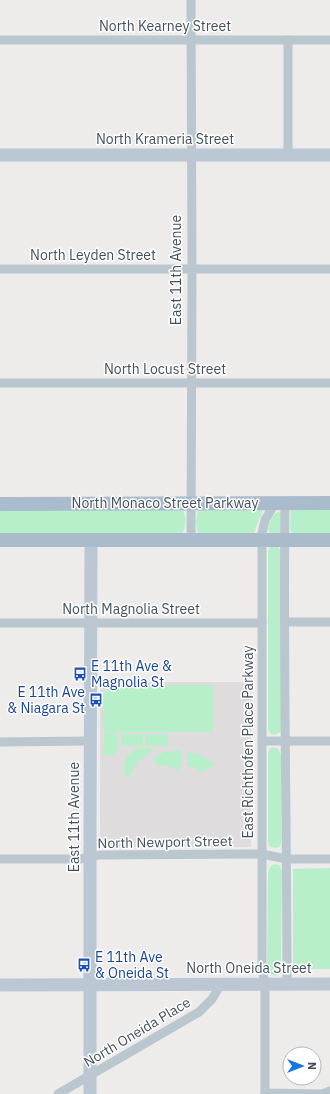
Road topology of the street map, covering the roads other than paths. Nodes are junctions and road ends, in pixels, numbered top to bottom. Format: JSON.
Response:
{"nodes":[{"id":1,"x":191,"y":0,"type":"edge"},
{"id":2,"x":0,"y":40,"type":"edge"},
{"id":3,"x":191,"y":40,"type":"junction"},
{"id":4,"x":288,"y":40,"type":"junction"},
{"id":5,"x":330,"y":40,"type":"edge"},
{"id":6,"x":0,"y":155,"type":"edge"},
{"id":7,"x":192,"y":155,"type":"junction"},
{"id":8,"x":288,"y":155,"type":"junction"},
{"id":9,"x":330,"y":155,"type":"edge"},
{"id":10,"x":0,"y":269,"type":"edge"},
{"id":11,"x":192,"y":269,"type":"junction"},
{"id":12,"x":330,"y":269,"type":"edge"},
{"id":13,"x":0,"y":383,"type":"edge"},
{"id":14,"x":192,"y":383,"type":"junction"},
{"id":15,"x":330,"y":383,"type":"edge"},
{"id":16,"x":191,"y":503,"type":"junction"},
{"id":17,"x":280,"y":503,"type":"junction"},
{"id":18,"x":330,"y":503,"type":"edge"},
{"id":19,"x":0,"y":504,"type":"edge"},
{"id":20,"x":0,"y":540,"type":"edge"},
{"id":21,"x":91,"y":540,"type":"junction"},
{"id":22,"x":191,"y":540,"type":"junction"},
{"id":23,"x":262,"y":540,"type":"junction"},
{"id":24,"x":284,"y":540,"type":"junction"},
{"id":25,"x":330,"y":540,"type":"edge"},
{"id":26,"x":284,"y":622,"type":"junction"},
{"id":27,"x":330,"y":622,"type":"edge"},
{"id":28,"x":0,"y":623,"type":"edge"},
{"id":29,"x":90,"y":623,"type":"junction"},
{"id":30,"x":262,"y":623,"type":"junction"},
{"id":31,"x":90,"y":741,"type":"junction"},
{"id":32,"x":262,"y":741,"type":"junction"},
{"id":33,"x":285,"y":741,"type":"junction"},
{"id":34,"x":330,"y":741,"type":"edge"},
{"id":35,"x":0,"y":742,"type":"edge"},
{"id":36,"x":262,"y":854,"type":"junction"},
{"id":37,"x":90,"y":857,"type":"junction"},
{"id":38,"x":0,"y":859,"type":"edge"},
{"id":39,"x":287,"y":859,"type":"junction"},
{"id":40,"x":330,"y":859,"type":"edge"},
{"id":41,"x":221,"y":984,"type":"junction"},
{"id":42,"x":265,"y":984,"type":"junction"},
{"id":43,"x":287,"y":984,"type":"junction"},
{"id":44,"x":330,"y":984,"type":"edge"},
{"id":45,"x":0,"y":985,"type":"edge"},
{"id":46,"x":90,"y":985,"type":"junction"},
{"id":47,"x":90,"y":1076,"type":"junction"},
{"id":48,"x":330,"y":1091,"type":"edge"},
{"id":49,"x":58,"y":1094,"type":"edge"},
{"id":50,"x":90,"y":1094,"type":"edge"},
{"id":51,"x":265,"y":1094,"type":"edge"},
{"id":52,"x":323,"y":1094,"type":"edge"}],
"edges":[{"from":1,"to":3,"type":"street","name":"East 11th Avenue"},
{"from":2,"to":3,"type":"street","name":"North Kearney Street"},
{"from":3,"to":4,"type":"street","name":"North Kearney Street"},
{"from":3,"to":7,"type":"street","name":"East 11th Avenue"},
{"from":4,"to":5,"type":"street","name":"North Kearney Street"},
{"from":4,"to":8,"type":"street"},
{"from":6,"to":7,"type":"street","name":"North Krameria Street"},
{"from":7,"to":8,"type":"street","name":"North Krameria Street"},
{"from":7,"to":11,"type":"street","name":"East 11th Avenue"},
{"from":8,"to":9,"type":"street","name":"North Krameria Street"},
{"from":10,"to":11,"type":"street","name":"North Leyden Street"},
{"from":11,"to":12,"type":"street","name":"North Leyden Street"},
{"from":11,"to":14,"type":"street","name":"East 11th Avenue"},
{"from":13,"to":14,"type":"street","name":"North Locust Street"},
{"from":14,"to":15,"type":"street","name":"North Locust Street"},
{"from":14,"to":16,"type":"street","name":"East 11th Avenue"},
{"from":16,"to":17,"type":"main road","name":"North Monaco Street Parkway"},
{"from":16,"to":19,"type":"main road","name":"North Monaco Street Parkway"},
{"from":16,"to":22,"type":"street","name":"East 11th Avenue"},
{"from":17,"to":18,"type":"main road","name":"North Monaco Street Parkway"},
{"from":17,"to":23,"type":"street","name":"East Richthofen Place Parkway"},
{"from":17,"to":24,"type":"street"},
{"from":20,"to":21,"type":"main road"},
{"from":21,"to":22,"type":"main road"},
{"from":21,"to":29,"type":"street","name":"East 11th Avenue"},
{"from":22,"to":23,"type":"main road"},
{"from":23,"to":24,"type":"main road"},
{"from":23,"to":30,"type":"street","name":"East Richthofen Place Parkway"},
{"from":24,"to":25,"type":"main road"},
{"from":24,"to":26,"type":"street"},
{"from":26,"to":27,"type":"street"},
{"from":26,"to":33,"type":"street"},
{"from":28,"to":29,"type":"street","name":"North Magnolia Street"},
{"from":29,"to":30,"type":"street","name":"North Magnolia Street"},
{"from":29,"to":31,"type":"street","name":"East 11th Avenue"},
{"from":30,"to":32,"type":"street","name":"East Richthofen Place Parkway"},
{"from":31,"to":35,"type":"street"},
{"from":31,"to":37,"type":"street","name":"East 11th Avenue"},
{"from":32,"to":33,"type":"street"},
{"from":32,"to":36,"type":"street","name":"East Richthofen Place Parkway"},
{"from":33,"to":34,"type":"street"},
{"from":33,"to":39,"type":"street"},
{"from":36,"to":37,"type":"street","name":"North Newport Street"},
{"from":36,"to":39,"type":"street","name":"North Newport Street"},
{"from":36,"to":42,"type":"street","name":"East Richthofen Place Parkway"},
{"from":37,"to":38,"type":"street","name":"North Newport Street"},
{"from":37,"to":46,"type":"street","name":"East 11th Avenue"},
{"from":39,"to":40,"type":"street","name":"North Newport Street"},
{"from":39,"to":43,"type":"street"},
{"from":41,"to":42,"type":"street","name":"North Oneida Street"},
{"from":41,"to":46,"type":"street","name":"North Oneida Street"},
{"from":41,"to":47,"type":"street","name":"North Oneida Place"},
{"from":42,"to":43,"type":"street","name":"North Oneida Street"},
{"from":42,"to":51,"type":"street","name":"East Richthofen Place Parkway"},
{"from":43,"to":44,"type":"street","name":"North Oneida Street"},
{"from":45,"to":46,"type":"street","name":"North Oneida Street"},
{"from":46,"to":47,"type":"street","name":"East 11th Avenue"},
{"from":47,"to":49,"type":"street","name":"North Oneida Place"},
{"from":47,"to":50,"type":"street","name":"East 11th Avenue"},
{"from":48,"to":52,"type":"street"},
{"from":51,"to":52,"type":"street"}]}
